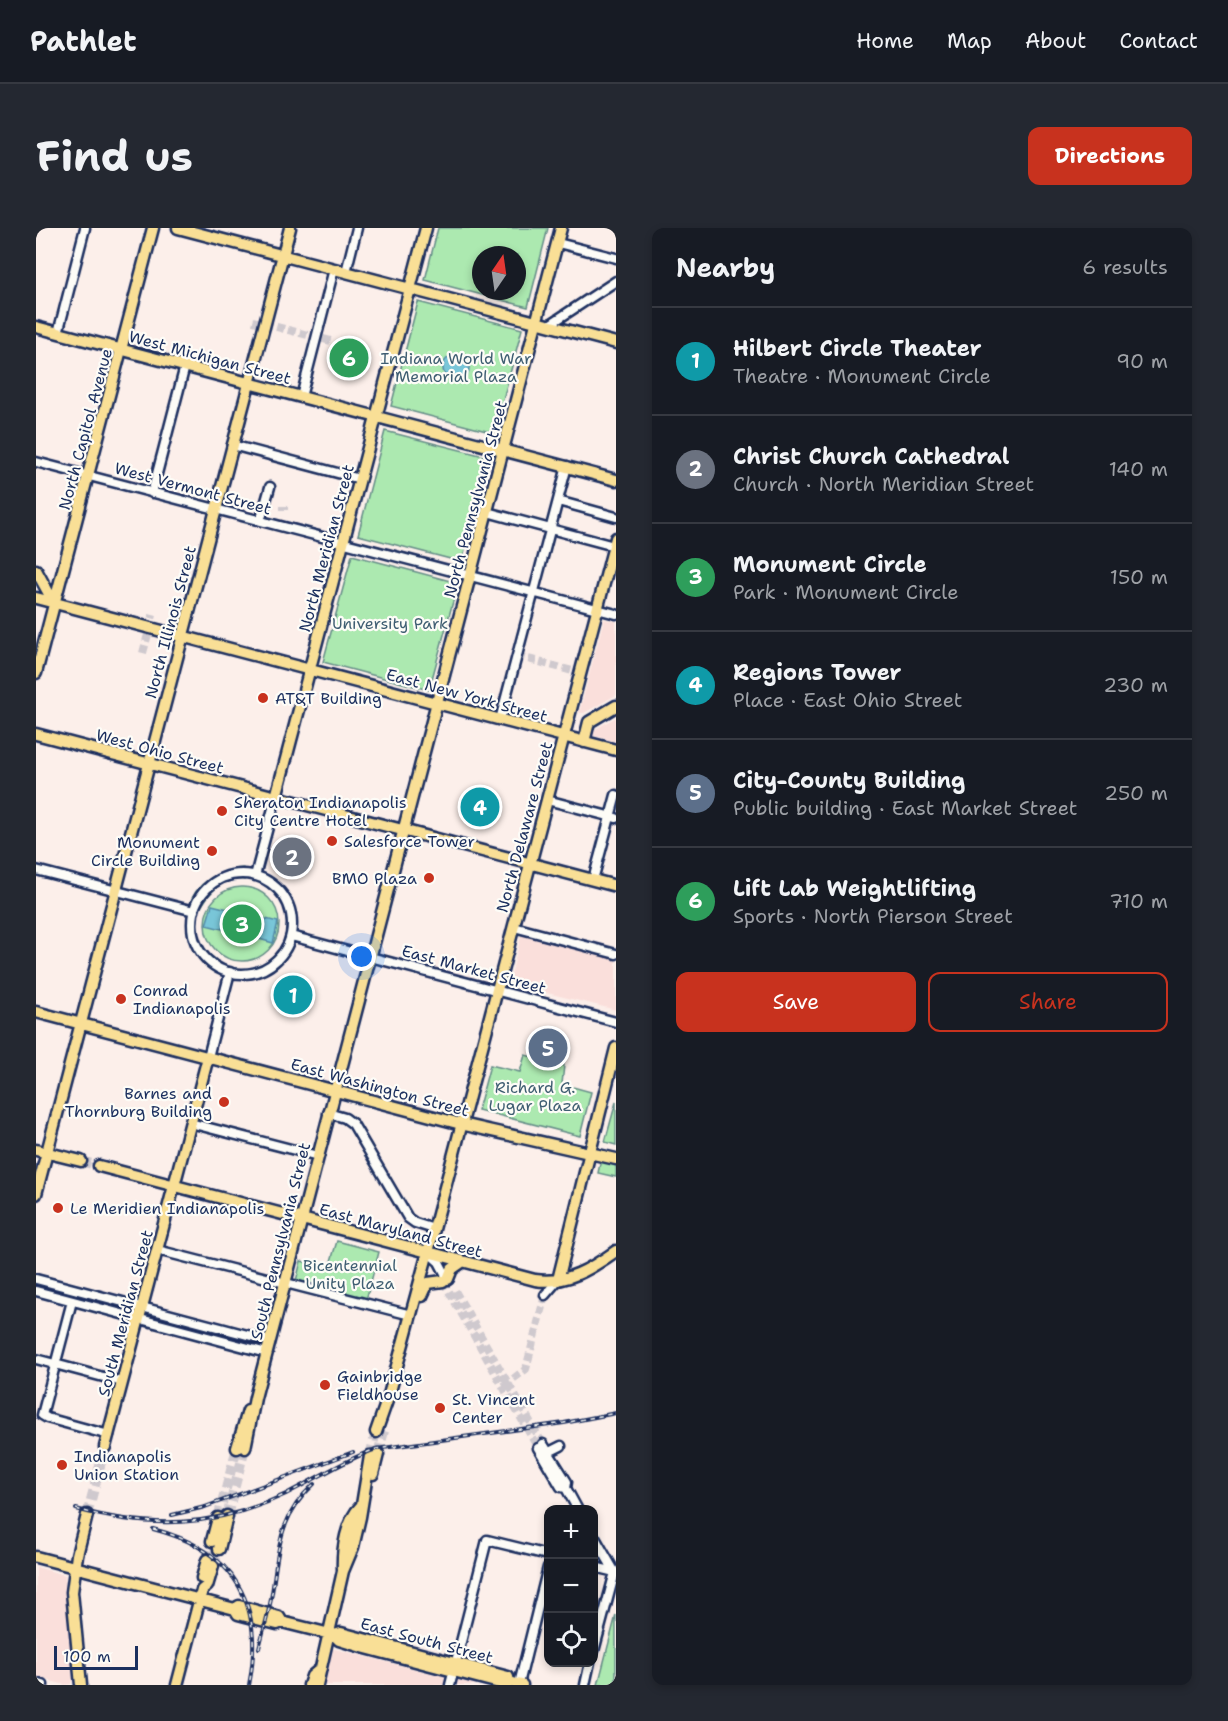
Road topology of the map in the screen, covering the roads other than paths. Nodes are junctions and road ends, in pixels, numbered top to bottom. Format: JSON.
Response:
{"nodes":[{"id":1,"x":86,"y":228,"type":"edge"},
{"id":2,"x":153,"y":228,"type":"edge"},
{"id":3,"x":178,"y":228,"type":"edge"},
{"id":4,"x":290,"y":228,"type":"edge"},
{"id":5,"x":357,"y":228,"type":"edge"},
{"id":6,"x":426,"y":228,"type":"edge"},
{"id":7,"x":561,"y":228,"type":"edge"},
{"id":8,"x":558,"y":243,"type":"junction"},
{"id":9,"x":283,"y":255,"type":"junction"},
{"id":10,"x":616,"y":258,"type":"edge"},
{"id":11,"x":334,"y":269,"type":"junction"},
{"id":12,"x":346,"y":272,"type":"junction"},
{"id":13,"x":616,"y":281,"type":"edge"},
{"id":14,"x":410,"y":289,"type":"junction"},
{"id":15,"x":537,"y":322,"type":"junction"},
{"id":16,"x":549,"y":325,"type":"junction"},
{"id":17,"x":36,"y":327,"type":"edge"},
{"id":18,"x":58,"y":333,"type":"junction"},
{"id":19,"x":616,"y":343,"type":"edge"},
{"id":20,"x":121,"y":349,"type":"junction"},
{"id":21,"x":185,"y":366,"type":"junction"},
{"id":22,"x":248,"y":383,"type":"junction"},
{"id":23,"x":301,"y":397,"type":"junction"},
{"id":24,"x":377,"y":417,"type":"junction"},
{"id":25,"x":232,"y":446,"type":"junction"},
{"id":26,"x":503,"y":450,"type":"junction"},
{"id":27,"x":36,"y":462,"type":"edge"},
{"id":28,"x":567,"y":466,"type":"junction"},
{"id":29,"x":87,"y":476,"type":"junction"},
{"id":30,"x":360,"y":479,"type":"junction"},
{"id":31,"x":616,"y":480,"type":"edge"},
{"id":32,"x":270,"y":487,"type":"dead end"},
{"id":33,"x":152,"y":493,"type":"junction"},
{"id":34,"x":558,"y":501,"type":"junction"},
{"id":35,"x":215,"y":509,"type":"junction"},
{"id":36,"x":487,"y":512,"type":"junction"},
{"id":37,"x":262,"y":515,"type":"dead end"},
{"id":38,"x":616,"y":517,"type":"edge"},
{"id":39,"x":550,"y":529,"type":"junction"},
{"id":40,"x":615,"y":542,"type":"edge"},
{"id":41,"x":343,"y":543,"type":"junction"},
{"id":42,"x":36,"y":570,"type":"edge"},
{"id":43,"x":470,"y":576,"type":"junction"},
{"id":44,"x":534,"y":593,"type":"junction"},
{"id":45,"x":36,"y":598,"type":"edge"},
{"id":46,"x":54,"y":603,"type":"junction"},
{"id":47,"x":597,"y":609,"type":"junction"},
{"id":48,"x":616,"y":614,"type":"edge"},
{"id":49,"x":182,"y":637,"type":"junction"},
{"id":50,"x":309,"y":669,"type":"junction"},
{"id":51,"x":36,"y":673,"type":"edge"},
{"id":52,"x":437,"y":702,"type":"junction"},
{"id":53,"x":616,"y":706,"type":"edge"},
{"id":54,"x":569,"y":716,"type":"junction"},
{"id":55,"x":500,"y":720,"type":"junction"},
{"id":56,"x":589,"y":722,"type":"junction"},
{"id":57,"x":36,"y":734,"type":"edge"},
{"id":58,"x":563,"y":737,"type":"junction"},
{"id":59,"x":584,"y":742,"type":"junction"},
{"id":60,"x":616,"y":750,"type":"edge"},
{"id":61,"x":149,"y":764,"type":"junction"},
{"id":62,"x":616,"y":795,"type":"edge"},
{"id":63,"x":276,"y":797,"type":"junction"},
{"id":64,"x":547,"y":801,"type":"junction"},
{"id":65,"x":613,"y":818,"type":"edge"},
{"id":66,"x":403,"y":831,"type":"junction"},
{"id":67,"x":530,"y":864,"type":"junction"},
{"id":68,"x":36,"y":870,"type":"edge"},
{"id":69,"x":255,"y":876,"type":"junction"},
{"id":70,"x":593,"y":880,"type":"junction"},
{"id":71,"x":616,"y":886,"type":"edge"},
{"id":72,"x":116,"y":890,"type":"junction"},
{"id":73,"x":194,"y":911,"type":"junction"},
{"id":74,"x":514,"y":927,"type":"junction"},
{"id":75,"x":291,"y":936,"type":"junction"},
{"id":76,"x":616,"y":954,"type":"edge"},
{"id":77,"x":370,"y":957,"type":"junction"},
{"id":78,"x":230,"y":972,"type":"junction"},
{"id":79,"x":497,"y":991,"type":"junction"},
{"id":80,"x":36,"y":1012,"type":"edge"},
{"id":81,"x":616,"y":1022,"type":"edge"},
{"id":82,"x":81,"y":1024,"type":"junction"},
{"id":83,"x":616,"y":1048,"type":"edge"},
{"id":84,"x":208,"y":1058,"type":"junction"},
{"id":85,"x":334,"y":1090,"type":"junction"},
{"id":86,"x":328,"y":1113,"type":"junction"},
{"id":87,"x":192,"y":1118,"type":"junction"},
{"id":88,"x":461,"y":1124,"type":"junction"},
{"id":89,"x":41,"y":1151,"type":"edge"},
{"id":90,"x":589,"y":1152,"type":"junction"},
{"id":91,"x":318,"y":1156,"type":"junction"},
{"id":92,"x":616,"y":1159,"type":"edge"},
{"id":93,"x":81,"y":1161,"type":"tunnel mouth"},
{"id":94,"x":99,"y":1166,"type":"tunnel mouth"},
{"id":95,"x":174,"y":1186,"type":"junction"},
{"id":96,"x":36,"y":1194,"type":"edge"},
{"id":97,"x":301,"y":1219,"type":"junction"},
{"id":98,"x":434,"y":1229,"type":"junction"},
{"id":99,"x":616,"y":1243,"type":"edge"},
{"id":100,"x":157,"y":1250,"type":"junction"},
{"id":101,"x":616,"y":1251,"type":"edge"},
{"id":102,"x":428,"y":1252,"type":"junction"},
{"id":103,"x":462,"y":1262,"type":"junction"},
{"id":104,"x":595,"y":1266,"type":"junction"},
{"id":105,"x":36,"y":1279,"type":"edge"},
{"id":106,"x":445,"y":1280,"type":"junction"},
{"id":107,"x":558,"y":1280,"type":"junction"},
{"id":108,"x":285,"y":1282,"type":"junction"},
{"id":109,"x":36,"y":1292,"type":"edge"},
{"id":110,"x":545,"y":1295,"type":"tunnel mouth"},
{"id":111,"x":72,"y":1301,"type":"junction"},
{"id":112,"x":140,"y":1313,"type":"junction"},
{"id":113,"x":410,"y":1319,"type":"junction"},
{"id":114,"x":405,"y":1338,"type":"junction"},
{"id":115,"x":268,"y":1347,"type":"junction"},
{"id":116,"x":36,"y":1359,"type":"edge"},
{"id":117,"x":55,"y":1364,"type":"junction"},
{"id":118,"x":122,"y":1382,"type":"junction"},
{"id":119,"x":380,"y":1431,"type":"tunnel mouth"},
{"id":120,"x":108,"y":1435,"type":"junction"},
{"id":121,"x":561,"y":1446,"type":"dead end"},
{"id":122,"x":105,"y":1447,"type":"tunnel mouth"},
{"id":123,"x":241,"y":1448,"type":"tunnel mouth"},
{"id":124,"x":549,"y":1452,"type":"junction"},
{"id":125,"x":374,"y":1455,"type":"tunnel mouth"},
{"id":126,"x":566,"y":1488,"type":"junction"},
{"id":127,"x":576,"y":1505,"type":"edge"},
{"id":128,"x":87,"y":1515,"type":"tunnel mouth"},
{"id":129,"x":223,"y":1517,"type":"tunnel mouth"},
{"id":130,"x":598,"y":1543,"type":"edge"},
{"id":131,"x":215,"y":1545,"type":"tunnel mouth"},
{"id":132,"x":544,"y":1555,"type":"edge"},
{"id":133,"x":36,"y":1557,"type":"edge"},
{"id":134,"x":210,"y":1563,"type":"tunnel mouth"},
{"id":135,"x":75,"y":1567,"type":"junction"},
{"id":136,"x":598,"y":1568,"type":"edge"},
{"id":137,"x":615,"y":1573,"type":"edge"},
{"id":138,"x":544,"y":1585,"type":"edge"},
{"id":139,"x":201,"y":1595,"type":"junction"},
{"id":140,"x":330,"y":1634,"type":"junction"},
{"id":141,"x":598,"y":1636,"type":"edge"},
{"id":142,"x":454,"y":1667,"type":"junction"},
{"id":143,"x":589,"y":1667,"type":"edge"},
{"id":144,"x":318,"y":1671,"type":"junction"},
{"id":145,"x":36,"y":1683,"type":"edge"},
{"id":146,"x":517,"y":1684,"type":"edge"},
{"id":147,"x":43,"y":1685,"type":"edge"},
{"id":148,"x":81,"y":1685,"type":"edge"},
{"id":149,"x":177,"y":1685,"type":"edge"},
{"id":150,"x":309,"y":1685,"type":"edge"},
{"id":151,"x":317,"y":1685,"type":"edge"},
{"id":152,"x":450,"y":1685,"type":"edge"},
{"id":153,"x":585,"y":1685,"type":"edge"}],
"edges":[{"from":1,"to":18,"type":"street"},
{"from":2,"to":20,"type":"main road","name":"North Capitol Avenue"},
{"from":3,"to":9,"type":"main road"},
{"from":4,"to":9,"type":"main road","name":"North Illinois Street"},
{"from":5,"to":12,"type":"street"},
{"from":6,"to":14,"type":"main road","name":"North Meridian Street"},
{"from":7,"to":8,"type":"main road","name":"North Pennsylvania Street"},
{"from":8,"to":10,"type":"street"},
{"from":8,"to":15,"type":"main road","name":"North Pennsylvania Street"},
{"from":9,"to":11,"type":"main road"},
{"from":9,"to":22,"type":"main road","name":"North Illinois Street"},
{"from":11,"to":12,"type":"main road"},
{"from":11,"to":23,"type":"street"},
{"from":12,"to":14,"type":"main road"},
{"from":13,"to":16,"type":"street"},
{"from":14,"to":15,"type":"main road"},
{"from":14,"to":24,"type":"main road","name":"North Meridian Street"},
{"from":15,"to":16,"type":"main road"},
{"from":15,"to":26,"type":"main road","name":"North Pennsylvania Street"},
{"from":16,"to":19,"type":"main road"},
{"from":17,"to":18,"type":"main road","name":"West Michigan Street"},
{"from":18,"to":20,"type":"main road","name":"West Michigan Street"},
{"from":20,"to":21,"type":"main road","name":"West Michigan Street"},
{"from":20,"to":29,"type":"main road","name":"North Capitol Avenue"},
{"from":21,"to":22,"type":"main road","name":"West Michigan Street"},
{"from":21,"to":33,"type":"street"},
{"from":22,"to":23,"type":"main road","name":"West Michigan Street"},
{"from":22,"to":25,"type":"main road","name":"North Illinois Street"},
{"from":23,"to":24,"type":"main road","name":"West Michigan Street"},
{"from":24,"to":26,"type":"main road","name":"West Michigan Street"},
{"from":24,"to":30,"type":"main road","name":"North Meridian Street"},
{"from":25,"to":30,"type":"street"},
{"from":25,"to":35,"type":"main road","name":"North Illinois Street"},
{"from":26,"to":28,"type":"main road","name":"West Michigan Street"},
{"from":26,"to":36,"type":"main road","name":"North Pennsylvania Street"},
{"from":27,"to":29,"type":"street","name":"West Vermont Street"},
{"from":28,"to":31,"type":"main road","name":"West Michigan Street"},
{"from":28,"to":34,"type":"street"},
{"from":29,"to":33,"type":"street","name":"West Vermont Street"},
{"from":29,"to":46,"type":"main road","name":"North Capitol Avenue"},
{"from":30,"to":41,"type":"main road","name":"North Meridian Street"},
{"from":32,"to":37,"type":"street"},
{"from":33,"to":35,"type":"street","name":"West Vermont Street"},
{"from":34,"to":38,"type":"street"},
{"from":34,"to":39,"type":"street"},
{"from":35,"to":41,"type":"street","name":"West Vermont Street"},
{"from":35,"to":49,"type":"main road","name":"North Illinois Street"},
{"from":36,"to":39,"type":"street"},
{"from":36,"to":43,"type":"main road","name":"North Pennsylvania Street"},
{"from":39,"to":40,"type":"street"},
{"from":39,"to":44,"type":"street"},
{"from":40,"to":47,"type":"main road","name":"North Delaware Street"},
{"from":41,"to":43,"type":"street","name":"West Vermont Street"},
{"from":41,"to":50,"type":"main road","name":"North Meridian Street"},
{"from":42,"to":46,"type":"main road"},
{"from":43,"to":44,"type":"street","name":"West Vermont Street"},
{"from":43,"to":52,"type":"main road","name":"North Pennsylvania Street"},
{"from":44,"to":47,"type":"street","name":"West Vermont Street"},
{"from":44,"to":55,"type":"street"},
{"from":45,"to":46,"type":"main road","name":"East New York Street"},
{"from":46,"to":49,"type":"main road","name":"East New York Street"},
{"from":46,"to":51,"type":"main road","name":"North Capitol Avenue"},
{"from":47,"to":48,"type":"street","name":"West Vermont Street"},
{"from":47,"to":54,"type":"main road","name":"North Delaware Street"},
{"from":49,"to":50,"type":"main road","name":"East New York Street"},
{"from":49,"to":61,"type":"main road","name":"North Illinois Street"},
{"from":50,"to":52,"type":"main road","name":"East New York Street"},
{"from":50,"to":63,"type":"main road","name":"North Meridian Street"},
{"from":52,"to":55,"type":"main road","name":"East New York Street"},
{"from":52,"to":66,"type":"main road","name":"North Pennsylvania Street"},
{"from":53,"to":56,"type":"main road"},
{"from":54,"to":56,"type":"main road"},
{"from":54,"to":58,"type":"main road","name":"North Delaware Street"},
{"from":55,"to":58,"type":"main road","name":"East New York Street"},
{"from":56,"to":59,"type":"main road"},
{"from":57,"to":61,"type":"main road","name":"West Ohio Street"},
{"from":58,"to":59,"type":"main road","name":"East New York Street"},
{"from":58,"to":64,"type":"main road","name":"North Delaware Street"},
{"from":59,"to":60,"type":"main road","name":"East New York Street"},
{"from":61,"to":63,"type":"main road","name":"West Ohio Street"},
{"from":61,"to":72,"type":"main road","name":"North Illinois Street"},
{"from":62,"to":65,"type":"street"},
{"from":63,"to":66,"type":"main road","name":"West Ohio Street"},
{"from":63,"to":69,"type":"street","name":"North Meridian Street"},
{"from":64,"to":65,"type":"street"},
{"from":64,"to":67,"type":"main road","name":"North Delaware Street"},
{"from":65,"to":70,"type":"street"},
{"from":66,"to":67,"type":"main road","name":"West Ohio Street"},
{"from":66,"to":77,"type":"main road","name":"North Pennsylvania Street"},
{"from":67,"to":70,"type":"main road","name":"West Ohio Street"},
{"from":67,"to":74,"type":"main road","name":"North Delaware Street"},
{"from":68,"to":72,"type":"street"},
{"from":69,"to":73,"type":"street"},
{"from":69,"to":75,"type":"street"},
{"from":70,"to":71,"type":"main road","name":"West Ohio Street"},
{"from":72,"to":73,"type":"street"},
{"from":72,"to":82,"type":"main road","name":"North Illinois Street"},
{"from":73,"to":78,"type":"street"},
{"from":74,"to":76,"type":"street"},
{"from":74,"to":79,"type":"main road","name":"North Delaware Street"},
{"from":75,"to":77,"type":"street","name":"East Market Street"},
{"from":75,"to":78,"type":"street"},
{"from":77,"to":79,"type":"street","name":"East Market Street"},
{"from":77,"to":85,"type":"main road","name":"North Pennsylvania Street"},
{"from":78,"to":84,"type":"street"},
{"from":79,"to":81,"type":"street","name":"East Market Street"},
{"from":79,"to":88,"type":"main road","name":"North Delaware Street"},
{"from":80,"to":82,"type":"main road","name":"East Washington Street"},
{"from":82,"to":84,"type":"main road","name":"East Washington Street"},
{"from":82,"to":89,"type":"main road","name":"North Illinois Street"},
{"from":83,"to":90,"type":"main road"},
{"from":84,"to":85,"type":"main road","name":"East Washington Street"},
{"from":84,"to":87,"type":"main road"},
{"from":85,"to":86,"type":"main road","name":"South Pennsylvania Street"},
{"from":85,"to":88,"type":"main road","name":"East Washington Street"},
{"from":86,"to":91,"type":"main road","name":"South Pennsylvania Street"},
{"from":86,"to":98,"type":"street"},
{"from":87,"to":91,"type":"street"},
{"from":87,"to":95,"type":"main road"},
{"from":88,"to":90,"type":"main road","name":"East Washington Street"},
{"from":88,"to":98,"type":"main road","name":"North Delaware Street"},
{"from":89,"to":93,"type":"main road"},
{"from":89,"to":96,"type":"main road","name":"North Illinois Street"},
{"from":90,"to":92,"type":"main road","name":"East Washington Street"},
{"from":90,"to":107,"type":"main road"},
{"from":91,"to":97,"type":"main road","name":"South Pennsylvania Street"},
{"from":94,"to":95,"type":"main road","name":"East Maryland Street"},
{"from":95,"to":97,"type":"main road","name":"East Maryland Street"},
{"from":95,"to":100,"type":"main road","name":"South Meridian Street"},
{"from":97,"to":102,"type":"main road","name":"East Maryland Street"},
{"from":97,"to":108,"type":"main road","name":"South Pennsylvania Street"},
{"from":98,"to":102,"type":"main road","name":"North Delaware Street"},
{"from":99,"to":104,"type":"main road"},
{"from":100,"to":108,"type":"street"},
{"from":100,"to":112,"type":"main road","name":"South Meridian Street"},
{"from":101,"to":104,"type":"main road","name":"East Maryland Street"},
{"from":102,"to":103,"type":"main road","name":"East Maryland Street"},
{"from":102,"to":106,"type":"street"},
{"from":102,"to":113,"type":"main road","name":"North Delaware Street"},
{"from":103,"to":106,"type":"main road"},
{"from":103,"to":107,"type":"main road","name":"East Maryland Street"},
{"from":104,"to":107,"type":"main road","name":"East Maryland Street"},
{"from":105,"to":112,"type":"street"},
{"from":106,"to":114,"type":"main road"},
{"from":107,"to":110,"type":"street"},
{"from":108,"to":113,"type":"street"},
{"from":108,"to":115,"type":"main road","name":"South Pennsylvania Street"},
{"from":109,"to":111,"type":"street"},
{"from":111,"to":112,"type":"street"},
{"from":111,"to":117,"type":"street"},
{"from":112,"to":115,"type":"street"},
{"from":112,"to":118,"type":"main road","name":"South Meridian Street"},
{"from":113,"to":114,"type":"main road","name":"North Delaware Street"},
{"from":114,"to":119,"type":"main road"},
{"from":115,"to":123,"type":"main road","name":"South Pennsylvania Street"},
{"from":116,"to":117,"type":"street"},
{"from":117,"to":118,"type":"street"},
{"from":117,"to":120,"type":"street"},
{"from":118,"to":120,"type":"main road","name":"South Meridian Street"},
{"from":120,"to":122,"type":"main road","name":"South Meridian Street"},
{"from":121,"to":124,"type":"street"},
{"from":124,"to":126,"type":"street"},
{"from":124,"to":126,"type":"street"},
{"from":125,"to":140,"type":"main road"},
{"from":126,"to":127,"type":"street"},
{"from":128,"to":135,"type":"main road"},
{"from":129,"to":131,"type":"main road"},
{"from":130,"to":137,"type":"street"},
{"from":132,"to":142,"type":"street"},
{"from":133,"to":135,"type":"main road","name":"East South Street"},
{"from":134,"to":139,"type":"main road"},
{"from":135,"to":139,"type":"main road","name":"East South Street"},
{"from":135,"to":148,"type":"main road"},
{"from":136,"to":137,"type":"street"},
{"from":137,"to":141,"type":"street"},
{"from":138,"to":146,"type":"street"},
{"from":139,"to":140,"type":"main road","name":"East South Street"},
{"from":139,"to":149,"type":"main road"},
{"from":140,"to":142,"type":"main road","name":"East South Street"},
{"from":140,"to":144,"type":"main road"},
{"from":142,"to":146,"type":"main road","name":"East South Street"},
{"from":142,"to":152,"type":"street"},
{"from":143,"to":153,"type":"street"},
{"from":144,"to":150,"type":"main road"},
{"from":144,"to":151,"type":"main road"},
{"from":145,"to":147,"type":"street"}]}
